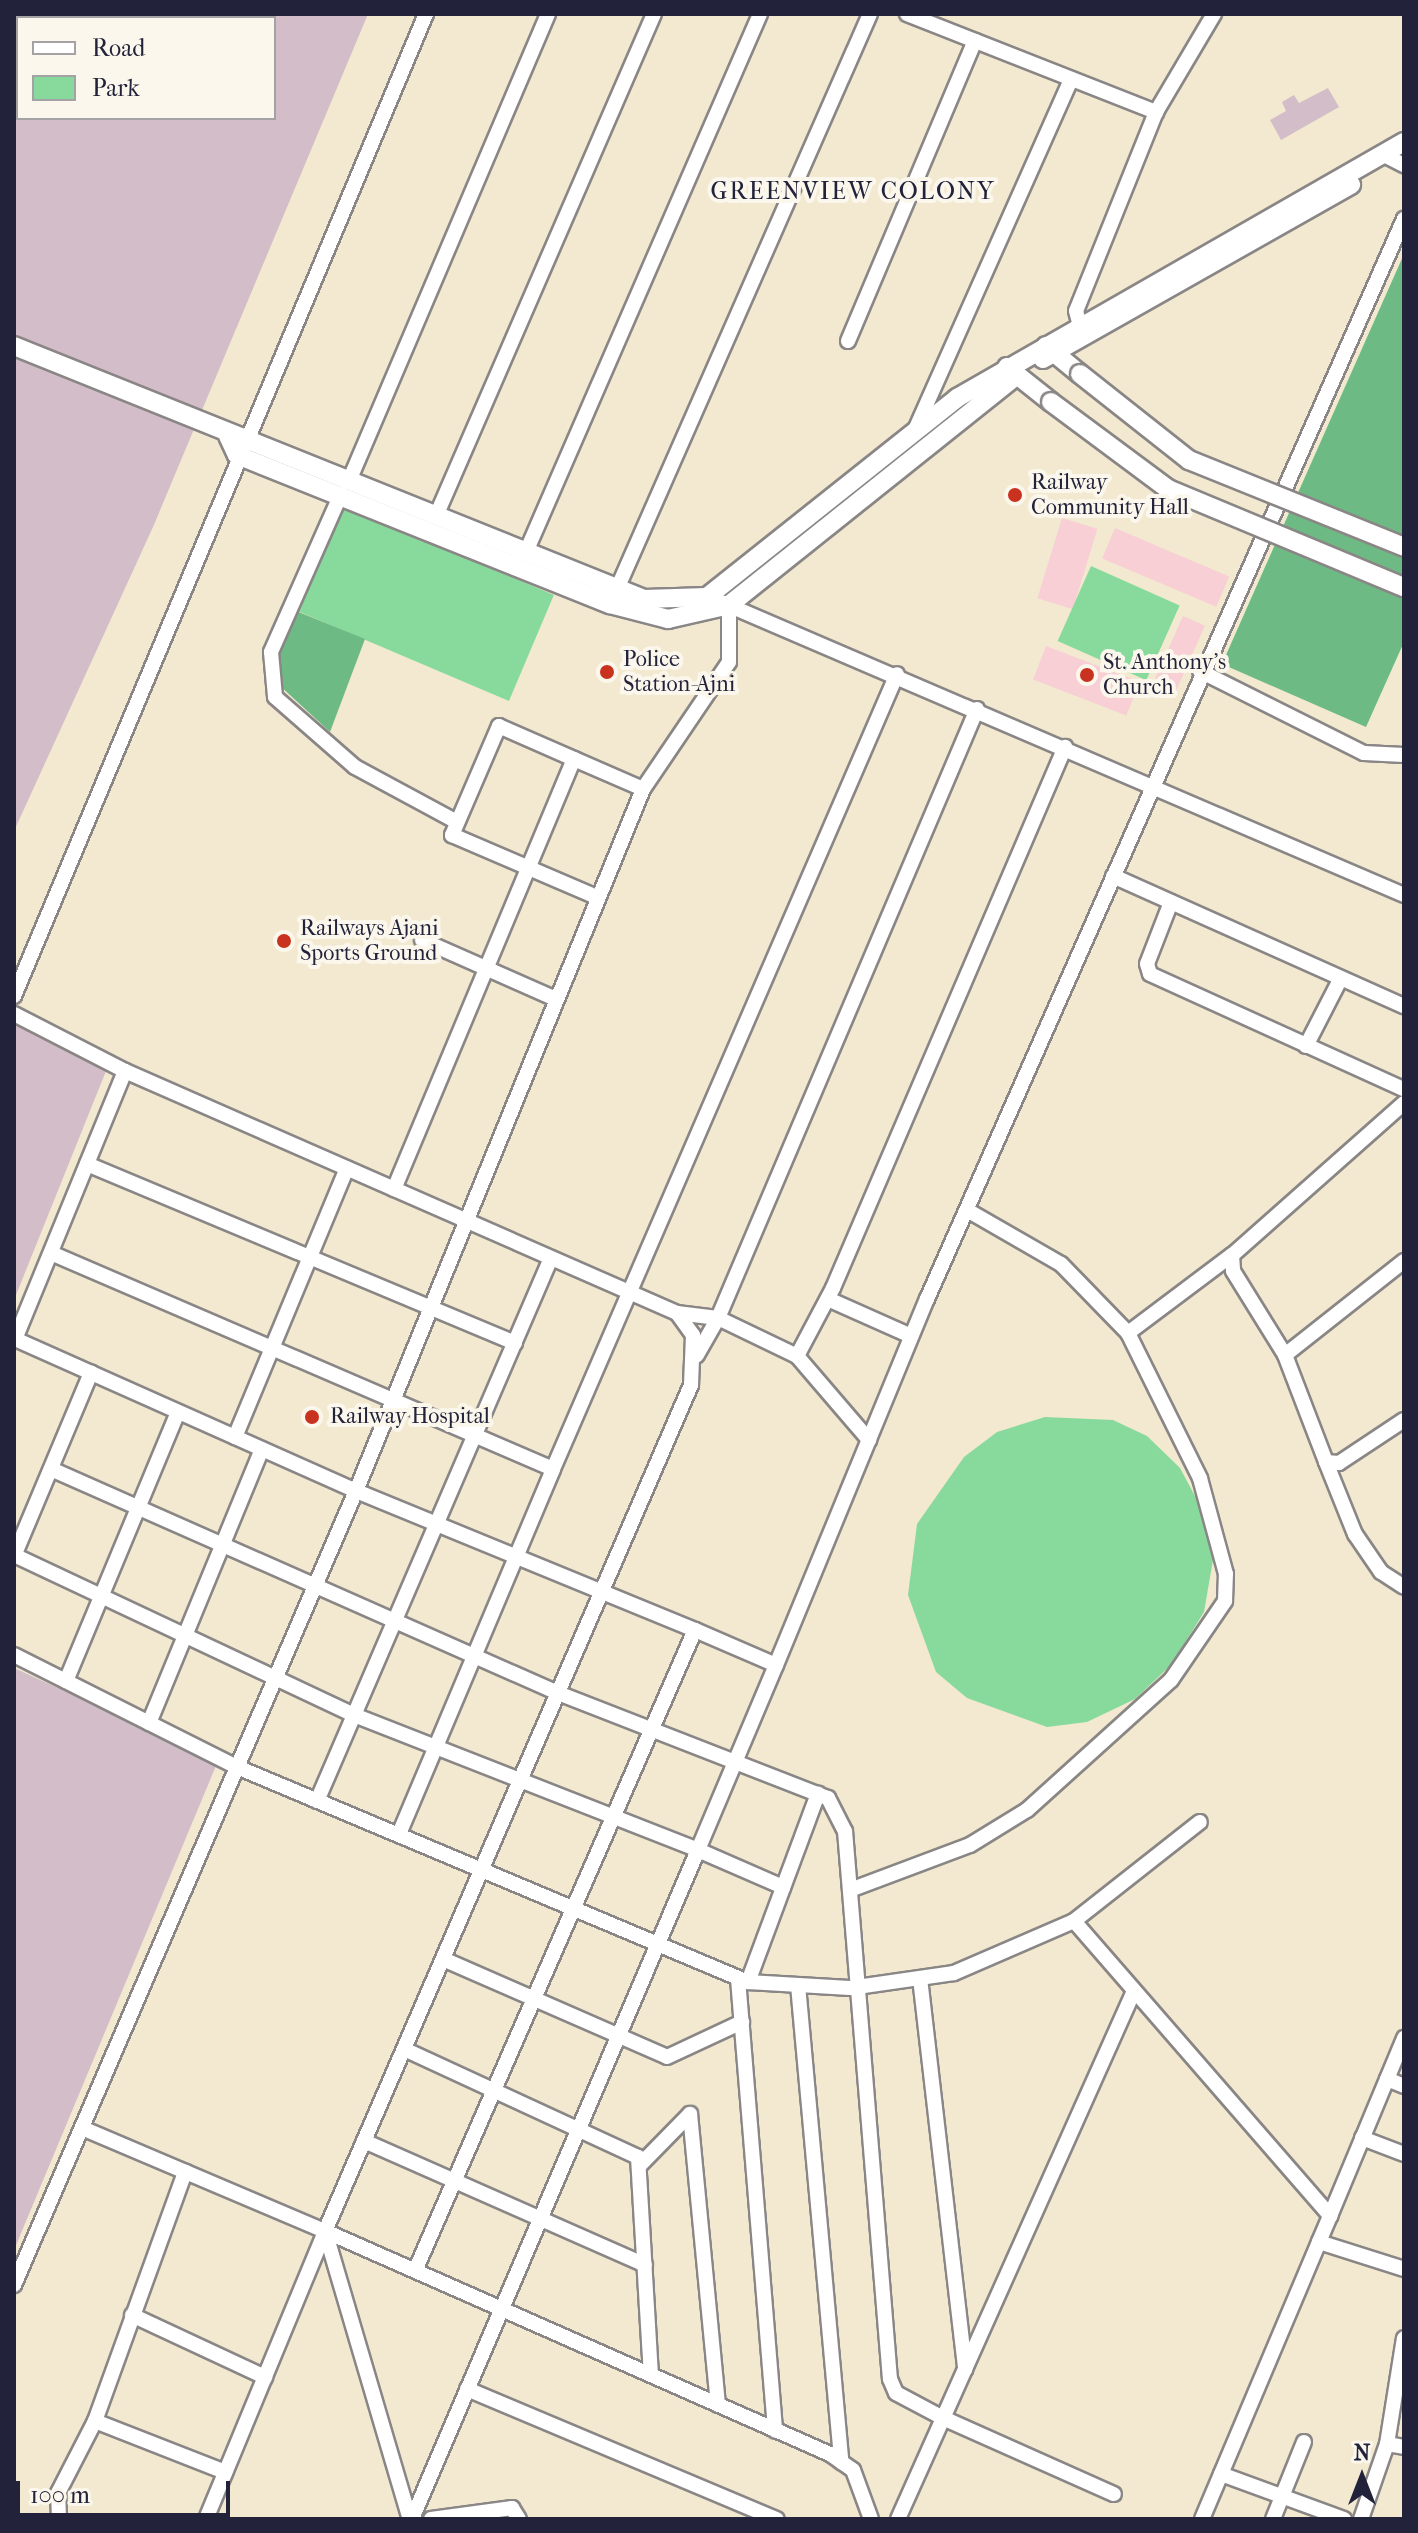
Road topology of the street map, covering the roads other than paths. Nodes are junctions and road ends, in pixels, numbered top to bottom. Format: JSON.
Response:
{"nodes":[{"id":1,"x":426,"y":14,"type":"edge"},
{"id":2,"x":548,"y":14,"type":"edge"},
{"id":3,"x":654,"y":14,"type":"edge"},
{"id":4,"x":760,"y":14,"type":"edge"},
{"id":5,"x":870,"y":14,"type":"edge"},
{"id":6,"x":907,"y":14,"type":"edge"},
{"id":7,"x":1214,"y":14,"type":"edge"},
{"id":8,"x":975,"y":41,"type":"junction"},
{"id":9,"x":1071,"y":79,"type":"junction"},
{"id":10,"x":1156,"y":112,"type":"junction"},
{"id":11,"x":1404,"y":142,"type":"edge"},
{"id":12,"x":1396,"y":159,"type":"edge"},
{"id":13,"x":1404,"y":219,"type":"edge"},
{"id":14,"x":1079,"y":322,"type":"junction"},
{"id":15,"x":848,"y":341,"type":"dead end"},
{"id":16,"x":14,"y":346,"type":"edge"},
{"id":17,"x":1048,"y":349,"type":"junction"},
{"id":18,"x":1012,"y":372,"type":"junction"},
{"id":19,"x":229,"y":434,"type":"junction"},
{"id":20,"x":913,"y":434,"type":"junction"},
{"id":21,"x":237,"y":455,"type":"junction"},
{"id":22,"x":345,"y":487,"type":"junction"},
{"id":23,"x":436,"y":516,"type":"junction"},
{"id":24,"x":1404,"y":547,"type":"edge"},
{"id":25,"x":526,"y":552,"type":"junction"},
{"id":26,"x":1404,"y":587,"type":"edge"},
{"id":27,"x":617,"y":589,"type":"junction"},
{"id":28,"x":707,"y":597,"type":"junction"},
{"id":29,"x":729,"y":605,"type":"junction"},
{"id":30,"x":1200,"y":671,"type":"junction"},
{"id":31,"x":897,"y":674,"type":"junction"},
{"id":32,"x":977,"y":709,"type":"junction"},
{"id":33,"x":1065,"y":747,"type":"junction"},
{"id":34,"x":1404,"y":755,"type":"edge"},
{"id":35,"x":574,"y":759,"type":"junction"},
{"id":36,"x":1150,"y":785,"type":"junction"},
{"id":37,"x":643,"y":789,"type":"junction"},
{"id":38,"x":457,"y":822,"type":"junction"},
{"id":39,"x":530,"y":867,"type":"junction"},
{"id":40,"x":1113,"y":876,"type":"junction"},
{"id":41,"x":1404,"y":895,"type":"edge"},
{"id":42,"x":597,"y":897,"type":"junction"},
{"id":43,"x":1171,"y":902,"type":"junction"},
{"id":44,"x":422,"y":940,"type":"dead end"},
{"id":45,"x":487,"y":969,"type":"junction"},
{"id":46,"x":1341,"y":978,"type":"junction"},
{"id":47,"x":14,"y":996,"type":"edge"},
{"id":48,"x":556,"y":999,"type":"junction"},
{"id":49,"x":1404,"y":1006,"type":"edge"},
{"id":50,"x":14,"y":1014,"type":"edge"},
{"id":51,"x":1306,"y":1046,"type":"junction"},
{"id":52,"x":125,"y":1071,"type":"junction"},
{"id":53,"x":1404,"y":1089,"type":"edge"},
{"id":54,"x":1404,"y":1103,"type":"edge"},
{"id":55,"x":87,"y":1164,"type":"junction"},
{"id":56,"x":347,"y":1168,"type":"junction"},
{"id":57,"x":394,"y":1189,"type":"junction"},
{"id":58,"x":967,"y":1210,"type":"junction"},
{"id":59,"x":467,"y":1221,"type":"junction"},
{"id":60,"x":51,"y":1253,"type":"junction"},
{"id":61,"x":1232,"y":1255,"type":"junction"},
{"id":62,"x":311,"y":1256,"type":"junction"},
{"id":63,"x":551,"y":1258,"type":"junction"},
{"id":64,"x":1404,"y":1261,"type":"edge"},
{"id":65,"x":632,"y":1294,"type":"junction"},
{"id":66,"x":828,"y":1299,"type":"junction"},
{"id":67,"x":432,"y":1306,"type":"junction"},
{"id":68,"x":677,"y":1313,"type":"junction"},
{"id":69,"x":718,"y":1318,"type":"junction"},
{"id":70,"x":1128,"y":1333,"type":"junction"},
{"id":71,"x":911,"y":1336,"type":"junction"},
{"id":72,"x":515,"y":1343,"type":"junction"},
{"id":73,"x":274,"y":1345,"type":"junction"},
{"id":74,"x":697,"y":1355,"type":"junction"},
{"id":75,"x":1285,"y":1355,"type":"junction"},
{"id":76,"x":797,"y":1356,"type":"junction"},
{"id":77,"x":91,"y":1373,"type":"junction"},
{"id":78,"x":393,"y":1400,"type":"junction"},
{"id":79,"x":178,"y":1412,"type":"junction"},
{"id":80,"x":1404,"y":1420,"type":"edge"},
{"id":81,"x":235,"y":1437,"type":"junction"},
{"id":82,"x":475,"y":1437,"type":"junction"},
{"id":83,"x":869,"y":1440,"type":"junction"},
{"id":84,"x":262,"y":1449,"type":"junction"},
{"id":85,"x":1326,"y":1462,"type":"junction"},
{"id":86,"x":51,"y":1469,"type":"junction"},
{"id":87,"x":553,"y":1469,"type":"junction"},
{"id":88,"x":356,"y":1491,"type":"junction"},
{"id":89,"x":140,"y":1508,"type":"junction"},
{"id":90,"x":438,"y":1524,"type":"junction"},
{"id":91,"x":221,"y":1543,"type":"junction"},
{"id":92,"x":14,"y":1555,"type":"edge"},
{"id":93,"x":519,"y":1558,"type":"junction"},
{"id":94,"x":316,"y":1584,"type":"junction"},
{"id":95,"x":1404,"y":1587,"type":"edge"},
{"id":96,"x":601,"y":1592,"type":"junction"},
{"id":97,"x":100,"y":1600,"type":"junction"},
{"id":98,"x":396,"y":1620,"type":"junction"},
{"id":99,"x":695,"y":1630,"type":"junction"},
{"id":100,"x":184,"y":1637,"type":"junction"},
{"id":101,"x":14,"y":1655,"type":"edge"},
{"id":102,"x":474,"y":1656,"type":"junction"},
{"id":103,"x":776,"y":1665,"type":"junction"},
{"id":104,"x":275,"y":1679,"type":"junction"},
{"id":105,"x":66,"y":1681,"type":"junction"},
{"id":106,"x":558,"y":1693,"type":"junction"},
{"id":107,"x":354,"y":1715,"type":"junction"},
{"id":108,"x":149,"y":1723,"type":"junction"},
{"id":109,"x":651,"y":1728,"type":"junction"},
{"id":110,"x":437,"y":1747,"type":"junction"},
{"id":111,"x":735,"y":1761,"type":"junction"},
{"id":112,"x":237,"y":1767,"type":"junction"},
{"id":113,"x":521,"y":1777,"type":"junction"},
{"id":114,"x":818,"y":1794,"type":"junction"},
{"id":115,"x":317,"y":1801,"type":"junction"},
{"id":116,"x":613,"y":1814,"type":"junction"},
{"id":117,"x":1200,"y":1822,"type":"dead end"},
{"id":118,"x":399,"y":1834,"type":"junction"},
{"id":119,"x":698,"y":1850,"type":"junction"},
{"id":120,"x":482,"y":1868,"type":"junction"},
{"id":121,"x":783,"y":1887,"type":"junction"},
{"id":122,"x":850,"y":1890,"type":"junction"},
{"id":123,"x":571,"y":1908,"type":"junction"},
{"id":124,"x":1074,"y":1921,"type":"junction"},
{"id":125,"x":657,"y":1946,"type":"junction"},
{"id":126,"x":443,"y":1959,"type":"junction"},
{"id":127,"x":920,"y":1978,"type":"junction"},
{"id":128,"x":743,"y":1980,"type":"junction"},
{"id":129,"x":798,"y":1985,"type":"junction"},
{"id":130,"x":859,"y":1986,"type":"junction"},
{"id":131,"x":1134,"y":1991,"type":"junction"},
{"id":132,"x":531,"y":2000,"type":"junction"},
{"id":133,"x":742,"y":2022,"type":"junction"},
{"id":134,"x":617,"y":2037,"type":"junction"},
{"id":135,"x":1404,"y":2038,"type":"edge"},
{"id":136,"x":404,"y":2049,"type":"junction"},
{"id":137,"x":1387,"y":2079,"type":"junction"},
{"id":138,"x":1404,"y":2086,"type":"edge"},
{"id":139,"x":493,"y":2090,"type":"junction"},
{"id":140,"x":82,"y":2128,"type":"junction"},
{"id":141,"x":578,"y":2128,"type":"junction"},
{"id":142,"x":1362,"y":2138,"type":"junction"},
{"id":143,"x":364,"y":2141,"type":"junction"},
{"id":144,"x":1404,"y":2154,"type":"edge"},
{"id":145,"x":641,"y":2164,"type":"junction"},
{"id":146,"x":185,"y":2172,"type":"junction"},
{"id":147,"x":454,"y":2179,"type":"junction"},
{"id":148,"x":541,"y":2215,"type":"junction"},
{"id":149,"x":1330,"y":2216,"type":"junction"},
{"id":150,"x":325,"y":2231,"type":"junction"},
{"id":151,"x":1319,"y":2242,"type":"junction"},
{"id":152,"x":645,"y":2265,"type":"junction"},
{"id":153,"x":1404,"y":2269,"type":"edge"},
{"id":154,"x":415,"y":2271,"type":"junction"},
{"id":155,"x":14,"y":2285,"type":"edge"},
{"id":156,"x":501,"y":2309,"type":"junction"},
{"id":157,"x":132,"y":2315,"type":"junction"},
{"id":158,"x":1404,"y":2338,"type":"edge"},
{"id":159,"x":965,"y":2369,"type":"junction"},
{"id":160,"x":651,"y":2375,"type":"junction"},
{"id":161,"x":265,"y":2377,"type":"junction"},
{"id":162,"x":467,"y":2389,"type":"junction"},
{"id":163,"x":718,"y":2405,"type":"junction"},
{"id":164,"x":943,"y":2418,"type":"junction"},
{"id":165,"x":95,"y":2421,"type":"junction"},
{"id":166,"x":775,"y":2430,"type":"junction"},
{"id":167,"x":1304,"y":2442,"type":"dead end"},
{"id":168,"x":1387,"y":2444,"type":"junction"},
{"id":169,"x":1404,"y":2447,"type":"edge"},
{"id":170,"x":841,"y":2462,"type":"junction"},
{"id":171,"x":225,"y":2472,"type":"junction"},
{"id":172,"x":1221,"y":2474,"type":"junction"},
{"id":173,"x":1114,"y":2494,"type":"dead end"},
{"id":174,"x":1282,"y":2497,"type":"junction"},
{"id":175,"x":59,"y":2519,"type":"edge"},
{"id":176,"x":206,"y":2519,"type":"edge"},
{"id":177,"x":411,"y":2519,"type":"edge"},
{"id":178,"x":431,"y":2519,"type":"edge"},
{"id":179,"x":519,"y":2519,"type":"edge"},
{"id":180,"x":777,"y":2519,"type":"edge"},
{"id":181,"x":871,"y":2519,"type":"edge"},
{"id":182,"x":898,"y":2519,"type":"edge"},
{"id":183,"x":1202,"y":2519,"type":"edge"},
{"id":184,"x":1273,"y":2519,"type":"edge"},
{"id":185,"x":1344,"y":2519,"type":"edge"},
{"id":186,"x":1361,"y":2519,"type":"edge"}],
"edges":[{"from":1,"to":19,"type":"street"},
{"from":2,"to":22,"type":"street"},
{"from":3,"to":23,"type":"street"},
{"from":4,"to":25,"type":"street"},
{"from":5,"to":27,"type":"street"},
{"from":6,"to":8,"type":"street"},
{"from":7,"to":10,"type":"street"},
{"from":8,"to":9,"type":"street"},
{"from":8,"to":15,"type":"street"},
{"from":9,"to":10,"type":"street"},
{"from":9,"to":20,"type":"street"},
{"from":10,"to":14,"type":"street"},
{"from":11,"to":12,"type":"main road"},
{"from":12,"to":14,"type":"main road"},
{"from":12,"to":17,"type":"main road"},
{"from":13,"to":30,"type":"street"},
{"from":14,"to":17,"type":"main road"},
{"from":16,"to":19,"type":"main road"},
{"from":17,"to":18,"type":"main road"},
{"from":17,"to":24,"type":"main road","bridge":true},
{"from":18,"to":20,"type":"main road"},
{"from":18,"to":26,"type":"main road","bridge":true},
{"from":18,"to":29,"type":"main road"},
{"from":19,"to":21,"type":"main road"},
{"from":19,"to":22,"type":"main road"},
{"from":20,"to":28,"type":"main road"},
{"from":21,"to":22,"type":"main road"},
{"from":21,"to":47,"type":"street"},
{"from":22,"to":23,"type":"main road"},
{"from":22,"to":29,"type":"main road"},
{"from":22,"to":38,"type":"street"},
{"from":23,"to":25,"type":"main road"},
{"from":25,"to":27,"type":"main road"},
{"from":27,"to":28,"type":"main road"},
{"from":28,"to":29,"type":"street"},
{"from":29,"to":31,"type":"street"},
{"from":29,"to":37,"type":"street"},
{"from":30,"to":34,"type":"street"},
{"from":30,"to":36,"type":"street"},
{"from":31,"to":32,"type":"street"},
{"from":31,"to":65,"type":"street"},
{"from":32,"to":33,"type":"street"},
{"from":32,"to":69,"type":"street"},
{"from":33,"to":36,"type":"street"},
{"from":33,"to":66,"type":"street"},
{"from":35,"to":37,"type":"street"},
{"from":35,"to":38,"type":"street"},
{"from":35,"to":39,"type":"street"},
{"from":36,"to":40,"type":"street"},
{"from":36,"to":41,"type":"street"},
{"from":37,"to":42,"type":"street"},
{"from":38,"to":39,"type":"street"},
{"from":39,"to":42,"type":"street"},
{"from":39,"to":45,"type":"street"},
{"from":40,"to":43,"type":"street"},
{"from":40,"to":58,"type":"street"},
{"from":42,"to":48,"type":"street"},
{"from":43,"to":46,"type":"street"},
{"from":43,"to":51,"type":"street"},
{"from":44,"to":45,"type":"street"},
{"from":45,"to":48,"type":"street"},
{"from":45,"to":57,"type":"street"},
{"from":46,"to":49,"type":"street"},
{"from":46,"to":51,"type":"street"},
{"from":48,"to":59,"type":"street"},
{"from":50,"to":52,"type":"street"},
{"from":51,"to":53,"type":"street"},
{"from":52,"to":55,"type":"street"},
{"from":52,"to":56,"type":"street"},
{"from":54,"to":61,"type":"street"},
{"from":55,"to":60,"type":"street"},
{"from":55,"to":62,"type":"street"},
{"from":56,"to":57,"type":"street"},
{"from":56,"to":62,"type":"street"},
{"from":57,"to":59,"type":"street"},
{"from":58,"to":70,"type":"street"},
{"from":58,"to":71,"type":"street"},
{"from":59,"to":63,"type":"street"},
{"from":59,"to":67,"type":"street"},
{"from":60,"to":73,"type":"street"},
{"from":60,"to":77,"type":"street"},
{"from":61,"to":70,"type":"street"},
{"from":61,"to":75,"type":"street"},
{"from":62,"to":67,"type":"street"},
{"from":62,"to":73,"type":"street"},
{"from":63,"to":65,"type":"street"},
{"from":63,"to":72,"type":"street"},
{"from":64,"to":75,"type":"street"},
{"from":65,"to":68,"type":"street"},
{"from":65,"to":87,"type":"street"},
{"from":66,"to":71,"type":"street"},
{"from":66,"to":76,"type":"street"},
{"from":67,"to":72,"type":"street"},
{"from":67,"to":78,"type":"street"},
{"from":68,"to":69,"type":"street"},
{"from":68,"to":74,"type":"street"},
{"from":69,"to":74,"type":"street"},
{"from":69,"to":76,"type":"street"},
{"from":70,"to":122,"type":"street"},
{"from":71,"to":83,"type":"street"},
{"from":72,"to":82,"type":"street"},
{"from":73,"to":78,"type":"street"},
{"from":73,"to":81,"type":"street"},
{"from":74,"to":96,"type":"street"},
{"from":75,"to":85,"type":"street"},
{"from":76,"to":83,"type":"street"},
{"from":77,"to":79,"type":"street"},
{"from":77,"to":86,"type":"street"},
{"from":78,"to":82,"type":"street"},
{"from":78,"to":88,"type":"street"},
{"from":79,"to":81,"type":"street"},
{"from":79,"to":89,"type":"street"},
{"from":80,"to":85,"type":"street"},
{"from":81,"to":84,"type":"street"},
{"from":82,"to":87,"type":"street"},
{"from":82,"to":90,"type":"street"},
{"from":83,"to":103,"type":"street"},
{"from":84,"to":88,"type":"street"},
{"from":84,"to":91,"type":"street"},
{"from":85,"to":95,"type":"street"},
{"from":86,"to":89,"type":"street"},
{"from":86,"to":92,"type":"street"},
{"from":87,"to":93,"type":"street"},
{"from":88,"to":90,"type":"street"},
{"from":88,"to":94,"type":"street"},
{"from":89,"to":91,"type":"street"},
{"from":89,"to":97,"type":"street"},
{"from":90,"to":93,"type":"street"},
{"from":90,"to":98,"type":"street"},
{"from":91,"to":94,"type":"street"},
{"from":91,"to":100,"type":"street"},
{"from":92,"to":97,"type":"street"},
{"from":93,"to":96,"type":"street"},
{"from":93,"to":102,"type":"street"},
{"from":94,"to":98,"type":"street"},
{"from":94,"to":104,"type":"street"},
{"from":96,"to":99,"type":"street"},
{"from":96,"to":106,"type":"street"},
{"from":97,"to":100,"type":"street"},
{"from":97,"to":105,"type":"street"},
{"from":98,"to":102,"type":"street"},
{"from":98,"to":107,"type":"street"},
{"from":99,"to":103,"type":"street"},
{"from":99,"to":109,"type":"street"},
{"from":100,"to":104,"type":"street"},
{"from":100,"to":108,"type":"street"},
{"from":101,"to":105,"type":"street"},
{"from":102,"to":106,"type":"street"},
{"from":102,"to":110,"type":"street"},
{"from":103,"to":111,"type":"street"},
{"from":104,"to":107,"type":"street"},
{"from":104,"to":112,"type":"street"},
{"from":105,"to":108,"type":"street"},
{"from":106,"to":109,"type":"street"},
{"from":106,"to":113,"type":"street"},
{"from":107,"to":110,"type":"street"},
{"from":107,"to":115,"type":"street"},
{"from":108,"to":112,"type":"street"},
{"from":109,"to":111,"type":"street"},
{"from":109,"to":116,"type":"street"},
{"from":110,"to":113,"type":"street"},
{"from":110,"to":118,"type":"street"},
{"from":111,"to":114,"type":"street"},
{"from":111,"to":119,"type":"street"},
{"from":112,"to":115,"type":"street"},
{"from":112,"to":140,"type":"street"},
{"from":113,"to":116,"type":"street"},
{"from":113,"to":120,"type":"street"},
{"from":114,"to":121,"type":"street"},
{"from":114,"to":122,"type":"street"},
{"from":115,"to":118,"type":"street"},
{"from":116,"to":119,"type":"street"},
{"from":116,"to":123,"type":"street"},
{"from":117,"to":124,"type":"street"},
{"from":118,"to":120,"type":"street"},
{"from":119,"to":121,"type":"street"},
{"from":119,"to":125,"type":"street"},
{"from":120,"to":123,"type":"street"},
{"from":120,"to":126,"type":"street"},
{"from":121,"to":128,"type":"street"},
{"from":122,"to":130,"type":"street"},
{"from":123,"to":125,"type":"street"},
{"from":123,"to":132,"type":"street"},
{"from":124,"to":127,"type":"street"},
{"from":124,"to":131,"type":"street"},
{"from":125,"to":128,"type":"street"},
{"from":125,"to":134,"type":"street"},
{"from":126,"to":132,"type":"street"},
{"from":126,"to":136,"type":"street"},
{"from":127,"to":130,"type":"street"},
{"from":127,"to":159,"type":"street"},
{"from":128,"to":129,"type":"street"},
{"from":128,"to":133,"type":"street"},
{"from":129,"to":130,"type":"street"},
{"from":129,"to":170,"type":"street"},
{"from":130,"to":164,"type":"street"},
{"from":131,"to":149,"type":"street"},
{"from":131,"to":159,"type":"street"},
{"from":132,"to":134,"type":"street"},
{"from":132,"to":139,"type":"street"},
{"from":133,"to":134,"type":"street"},
{"from":133,"to":166,"type":"street"},
{"from":134,"to":141,"type":"street"},
{"from":135,"to":137,"type":"street"},
{"from":136,"to":139,"type":"street"},
{"from":136,"to":143,"type":"street"},
{"from":137,"to":138,"type":"street"},
{"from":137,"to":142,"type":"street"},
{"from":139,"to":141,"type":"street"},
{"from":139,"to":147,"type":"street"},
{"from":140,"to":146,"type":"street"},
{"from":140,"to":155,"type":"street"},
{"from":141,"to":145,"type":"street"},
{"from":141,"to":148,"type":"street"},
{"from":142,"to":144,"type":"street"},
{"from":142,"to":149,"type":"street"},
{"from":143,"to":147,"type":"street"},
{"from":143,"to":150,"type":"street"},
{"from":145,"to":152,"type":"street"},
{"from":145,"to":163,"type":"street"},
{"from":146,"to":150,"type":"street"},
{"from":146,"to":157,"type":"street"},
{"from":147,"to":148,"type":"street"},
{"from":147,"to":154,"type":"street"},
{"from":148,"to":152,"type":"street"},
{"from":148,"to":156,"type":"street"},
{"from":149,"to":151,"type":"street"},
{"from":150,"to":154,"type":"street"},
{"from":150,"to":161,"type":"street"},
{"from":150,"to":177,"type":"street"},
{"from":151,"to":153,"type":"street"},
{"from":151,"to":172,"type":"street"},
{"from":152,"to":160,"type":"street"},
{"from":154,"to":156,"type":"street"},
{"from":156,"to":160,"type":"street"},
{"from":156,"to":162,"type":"street"},
{"from":157,"to":161,"type":"street"},
{"from":157,"to":165,"type":"street"},
{"from":158,"to":168,"type":"street"},
{"from":159,"to":164,"type":"street"},
{"from":160,"to":163,"type":"street"},
{"from":161,"to":171,"type":"street"},
{"from":162,"to":177,"type":"street"},
{"from":162,"to":180,"type":"street"},
{"from":163,"to":166,"type":"street"},
{"from":164,"to":173,"type":"street"},
{"from":164,"to":182,"type":"street"},
{"from":165,"to":171,"type":"street"},
{"from":165,"to":175,"type":"street"},
{"from":166,"to":170,"type":"street"},
{"from":167,"to":174,"type":"street"},
{"from":168,"to":169,"type":"street"},
{"from":168,"to":186,"type":"street"},
{"from":170,"to":181,"type":"street"},
{"from":171,"to":176,"type":"street"},
{"from":172,"to":174,"type":"street"},
{"from":172,"to":183,"type":"street"},
{"from":174,"to":184,"type":"street"},
{"from":174,"to":185,"type":"street"},
{"from":178,"to":179,"type":"street"}]}
